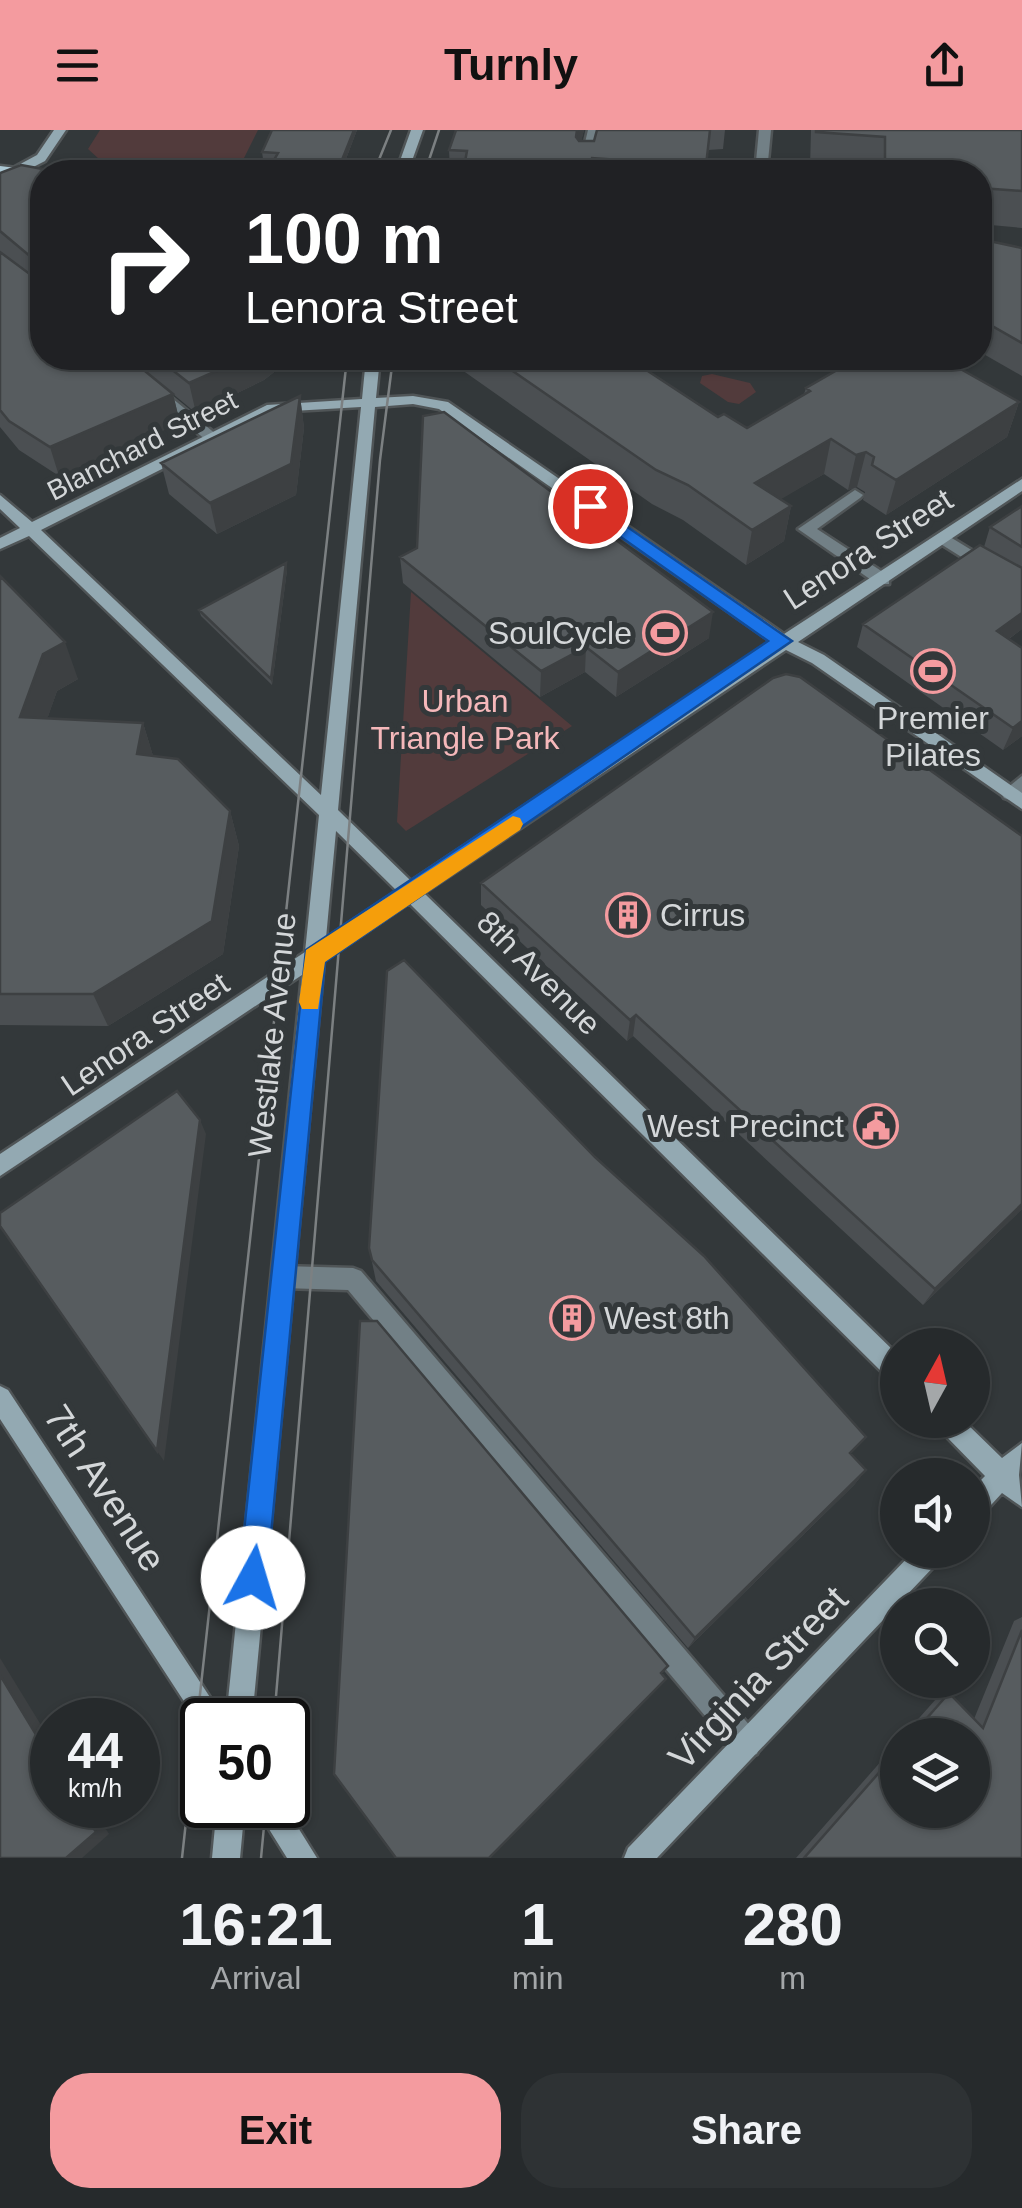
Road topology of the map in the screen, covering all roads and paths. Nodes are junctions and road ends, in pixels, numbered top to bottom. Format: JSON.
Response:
{"nodes":[{"id":1,"x":60,"y":130,"type":"edge"},
{"id":2,"x":417,"y":130,"type":"edge"},
{"id":3,"x":594,"y":130,"type":"edge"},
{"id":4,"x":765,"y":130,"type":"edge"},
{"id":5,"x":38,"y":160,"type":"edge"},
{"id":6,"x":406,"y":160,"type":"edge"},
{"id":7,"x":587,"y":160,"type":"edge"},
{"id":8,"x":762,"y":160,"type":"edge"},
{"id":9,"x":30,"y":165,"type":"edge"},
{"id":10,"x":0,"y":170,"type":"edge"},
{"id":11,"x":19,"y":172,"type":"junction"},
{"id":12,"x":30,"y":173,"type":"edge"},
{"id":13,"x":0,"y":180,"type":"edge"},
{"id":14,"x":130,"y":370,"type":"edge"},
{"id":15,"x":372,"y":370,"type":"edge"},
{"id":16,"x":370,"y":400,"type":"junction"},
{"id":17,"x":212,"y":438,"type":"junction"},
{"id":18,"x":1022,"y":484,"type":"edge"},
{"id":19,"x":855,"y":495,"type":"edge"},
{"id":20,"x":0,"y":500,"type":"edge"},
{"id":21,"x":30,"y":529,"type":"junction"},
{"id":22,"x":942,"y":538,"type":"junction"},
{"id":23,"x":0,"y":544,"type":"edge"},
{"id":24,"x":882,"y":580,"type":"junction"},
{"id":25,"x":1022,"y":588,"type":"edge"},
{"id":26,"x":782,"y":641,"type":"junction"},
{"id":27,"x":1018,"y":792,"type":"edge"},
{"id":28,"x":330,"y":815,"type":"junction"},
{"id":29,"x":411,"y":892,"type":"junction"},
{"id":30,"x":314,"y":957,"type":"junction"},
{"id":31,"x":0,"y":1166,"type":"edge"},
{"id":32,"x":283,"y":1277,"type":"junction"},
{"id":33,"x":880,"y":1354,"type":"edge"},
{"id":34,"x":0,"y":1398,"type":"edge"},
{"id":35,"x":964,"y":1438,"type":"edge"},
{"id":36,"x":1022,"y":1454,"type":"edge"},
{"id":37,"x":1002,"y":1476,"type":"junction"},
{"id":38,"x":990,"y":1488,"type":"edge"},
{"id":39,"x":1022,"y":1495,"type":"edge"},
{"id":40,"x":915,"y":1568,"type":"edge"},
{"id":41,"x":198,"y":1698,"type":"edge"},
{"id":42,"x":241,"y":1698,"type":"edge"},
{"id":43,"x":747,"y":1744,"type":"junction"},
{"id":44,"x":229,"y":1828,"type":"edge"},
{"id":45,"x":284,"y":1828,"type":"edge"},
{"id":46,"x":226,"y":1858,"type":"edge"},
{"id":47,"x":304,"y":1858,"type":"edge"},
{"id":48,"x":638,"y":1858,"type":"edge"}],
"edges":[{"from":1,"to":5,"type":"main road"},
{"from":2,"to":6,"type":"main road"},
{"from":3,"to":7,"type":"street"},
{"from":4,"to":8,"type":"street"},
{"from":9,"to":11,"type":"main road"},
{"from":10,"to":11,"type":"main road"},
{"from":11,"to":12,"type":"main road"},
{"from":11,"to":13,"type":"main road"},
{"from":14,"to":17,"type":"street"},
{"from":15,"to":16,"type":"main road","name":"Westlake Avenue"},
{"from":16,"to":17,"type":"main road","name":"Blanchard Street"},
{"from":16,"to":26,"type":"main road","name":"Blanchard Street"},
{"from":16,"to":28,"type":"main road","name":"Westlake Avenue"},
{"from":17,"to":21,"type":"main road","name":"Blanchard Street"},
{"from":18,"to":22,"type":"main road","name":"Lenora Street"},
{"from":19,"to":24,"type":"street"},
{"from":20,"to":21,"type":"main road","name":"8th Avenue"},
{"from":21,"to":23,"type":"main road","name":"Blanchard Street"},
{"from":21,"to":28,"type":"main road","name":"8th Avenue"},
{"from":22,"to":24,"type":"main road","name":"Lenora Street"},
{"from":22,"to":25,"type":"street"},
{"from":24,"to":26,"type":"main road","name":"Lenora Street"},
{"from":26,"to":27,"type":"main road","name":"Blanchard Street"},
{"from":26,"to":29,"type":"main road","name":"Lenora Street"},
{"from":28,"to":29,"type":"main road","name":"8th Avenue"},
{"from":28,"to":30,"type":"main road","name":"Westlake Avenue"},
{"from":29,"to":30,"type":"main road","name":"Lenora Street"},
{"from":29,"to":33,"type":"main road","name":"8th Avenue"},
{"from":30,"to":31,"type":"main road","name":"Lenora Street"},
{"from":30,"to":32,"type":"main road","name":"Westlake Avenue"},
{"from":32,"to":42,"type":"main road","name":"Westlake Avenue"},
{"from":32,"to":43,"type":"street"},
{"from":34,"to":41,"type":"main road","name":"7th Avenue"},
{"from":35,"to":37,"type":"main road"},
{"from":36,"to":37,"type":"main road"},
{"from":37,"to":38,"type":"main road"},
{"from":37,"to":39,"type":"main road"},
{"from":40,"to":43,"type":"main road","name":"Virginia Street"},
{"from":43,"to":48,"type":"main road","name":"Virginia Street"},
{"from":44,"to":46,"type":"main road"},
{"from":45,"to":47,"type":"main road"}]}
